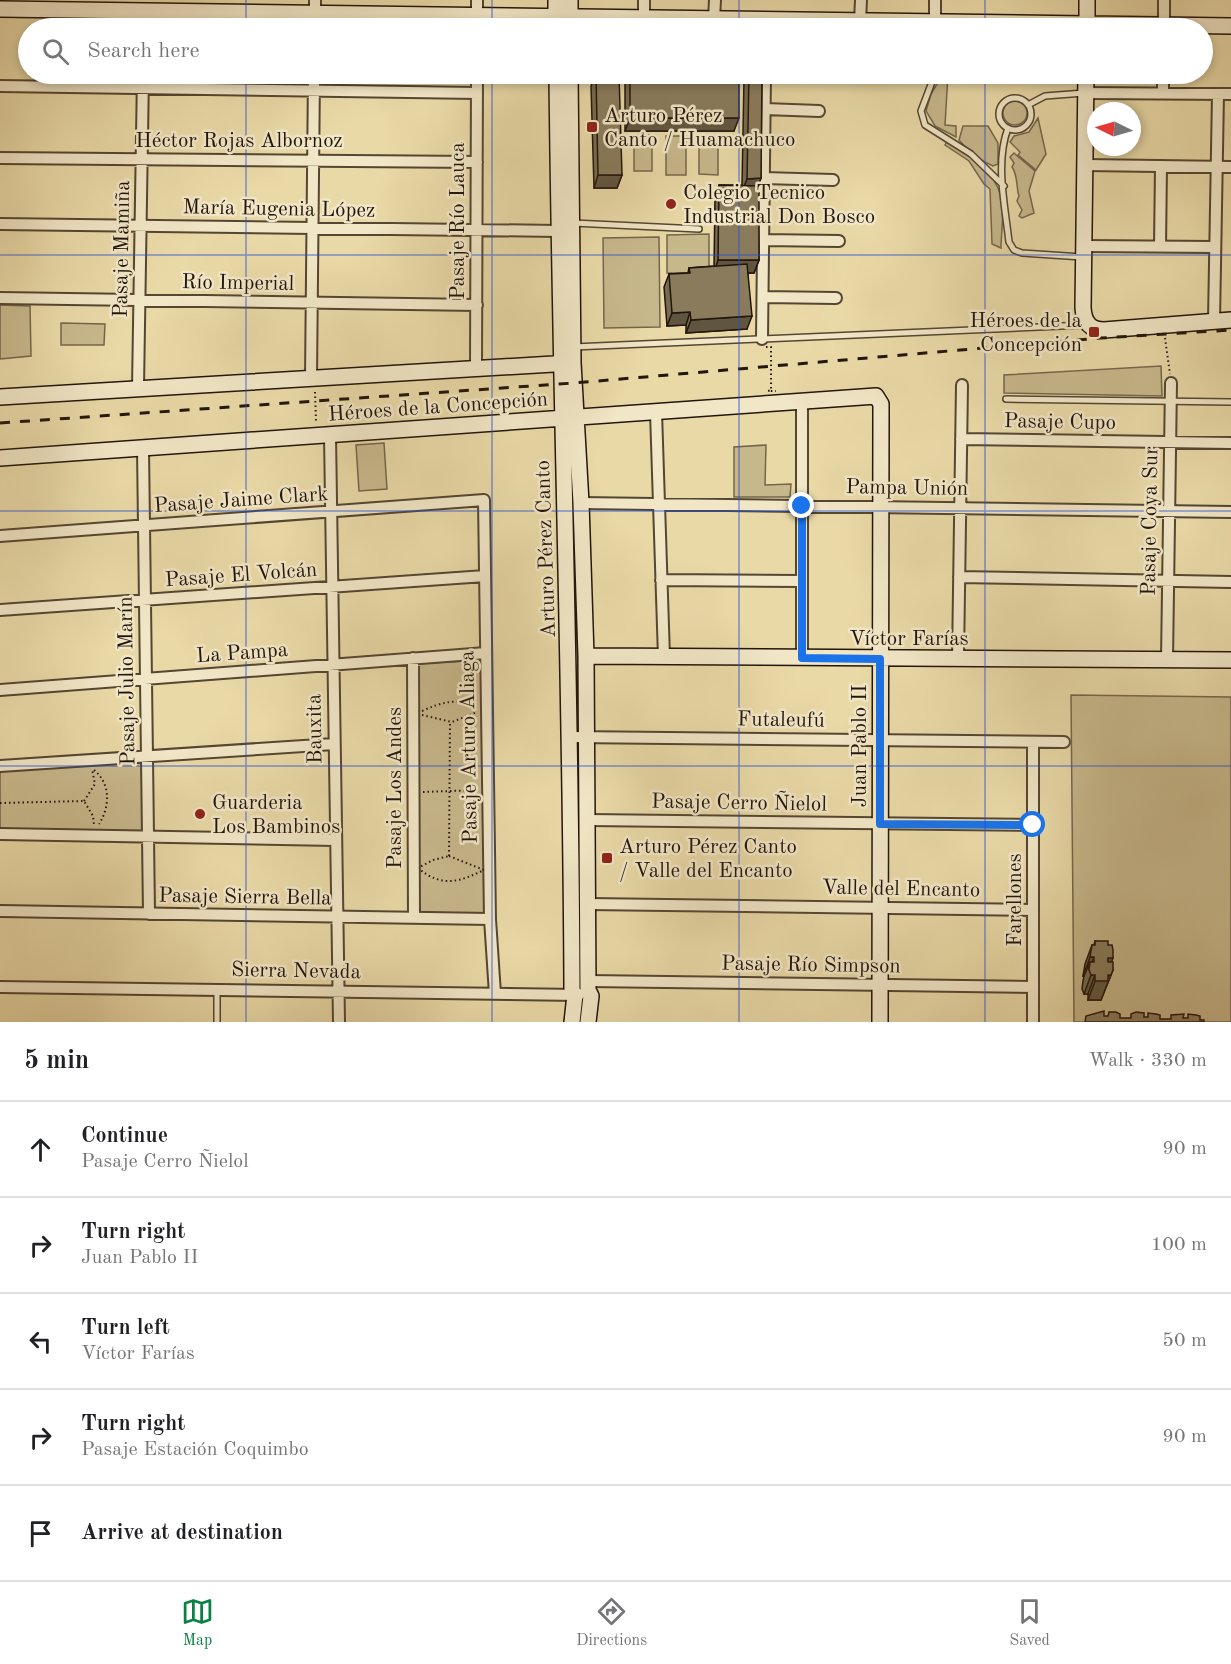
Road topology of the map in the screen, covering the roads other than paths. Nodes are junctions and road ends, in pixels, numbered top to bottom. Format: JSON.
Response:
{"nodes":[{"id":1,"x":556,"y":0,"type":"edge"},
{"id":2,"x":570,"y":0,"type":"edge"},
{"id":3,"x":644,"y":0,"type":"edge"},
{"id":4,"x":715,"y":0,"type":"edge"},
{"id":5,"x":861,"y":0,"type":"edge"},
{"id":6,"x":936,"y":0,"type":"edge"},
{"id":7,"x":1087,"y":0,"type":"edge"},
{"id":8,"x":1164,"y":0,"type":"edge"},
{"id":9,"x":24,"y":5,"type":"edge"},
{"id":10,"x":194,"y":6,"type":"edge"},
{"id":11,"x":315,"y":6,"type":"edge"},
{"id":12,"x":0,"y":9,"type":"edge"},
{"id":13,"x":144,"y":11,"type":"junction"},
{"id":14,"x":477,"y":14,"type":"edge"},
{"id":15,"x":144,"y":18,"type":"edge"},
{"id":16,"x":520,"y":18,"type":"edge"},
{"id":17,"x":562,"y":18,"type":"edge"},
{"id":18,"x":564,"y":18,"type":"edge"},
{"id":19,"x":644,"y":18,"type":"joint"},
{"id":20,"x":714,"y":18,"type":"joint"},
{"id":21,"x":860,"y":18,"type":"edge"},
{"id":22,"x":935,"y":18,"type":"edge"},
{"id":23,"x":1087,"y":18,"type":"edge"},
{"id":24,"x":1164,"y":18,"type":"edge"},
{"id":25,"x":1213,"y":26,"type":"edge"},
{"id":26,"x":1231,"y":26,"type":"edge"},
{"id":27,"x":143,"y":84,"type":"edge"},
{"id":28,"x":314,"y":84,"type":"edge"},
{"id":29,"x":477,"y":84,"type":"edge"},
{"id":30,"x":557,"y":84,"type":"edge"},
{"id":31,"x":570,"y":84,"type":"edge"},
{"id":32,"x":765,"y":84,"type":"edge"},
{"id":33,"x":930,"y":84,"type":"edge"},
{"id":34,"x":1086,"y":84,"type":"edge"},
{"id":35,"x":1163,"y":84,"type":"edge"},
{"id":36,"x":0,"y":86,"type":"edge"},
{"id":37,"x":143,"y":88,"type":"junction"},
{"id":38,"x":314,"y":91,"type":"junction"},
{"id":39,"x":477,"y":93,"type":"junction"},
{"id":40,"x":1086,"y":93,"type":"junction"},
{"id":41,"x":1163,"y":93,"type":"junction"},
{"id":42,"x":1218,"y":94,"type":"junction"},
{"id":43,"x":1231,"y":94,"type":"edge"},
{"id":44,"x":1028,"y":105,"type":"junction"},
{"id":45,"x":765,"y":110,"type":"junction"},
{"id":46,"x":819,"y":111,"type":"dead end"},
{"id":47,"x":1008,"y":128,"type":"junction"},
{"id":48,"x":0,"y":158,"type":"edge"},
{"id":49,"x":142,"y":159,"type":"junction"},
{"id":50,"x":313,"y":160,"type":"junction"},
{"id":51,"x":477,"y":162,"type":"junction"},
{"id":52,"x":1085,"y":165,"type":"junction"},
{"id":53,"x":1161,"y":166,"type":"junction"},
{"id":54,"x":1217,"y":167,"type":"junction"},
{"id":55,"x":1231,"y":167,"type":"edge"},
{"id":56,"x":764,"y":178,"type":"junction"},
{"id":57,"x":833,"y":180,"type":"dead end"},
{"id":58,"x":1004,"y":186,"type":"junction"},
{"id":59,"x":572,"y":223,"type":"junction"},
{"id":60,"x":0,"y":224,"type":"edge"},
{"id":61,"x":141,"y":226,"type":"junction"},
{"id":62,"x":313,"y":228,"type":"junction"},
{"id":63,"x":699,"y":229,"type":"dead end"},
{"id":64,"x":477,"y":230,"type":"junction"},
{"id":65,"x":558,"y":231,"type":"junction"},
{"id":66,"x":764,"y":240,"type":"junction"},
{"id":67,"x":839,"y":241,"type":"dead end"},
{"id":68,"x":1160,"y":247,"type":"junction"},
{"id":69,"x":1215,"y":247,"type":"junction"},
{"id":70,"x":1084,"y":251,"type":"junction"},
{"id":71,"x":763,"y":297,"type":"junction"},
{"id":72,"x":0,"y":298,"type":"edge"},
{"id":73,"x":836,"y":298,"type":"dead end"},
{"id":74,"x":140,"y":300,"type":"junction"},
{"id":75,"x":312,"y":302,"type":"junction"},
{"id":76,"x":477,"y":304,"type":"junction"},
{"id":77,"x":1231,"y":320,"type":"edge"},
{"id":78,"x":1214,"y":321,"type":"junction"},
{"id":79,"x":1088,"y":325,"type":"junction"},
{"id":80,"x":764,"y":343,"type":"junction"},
{"id":81,"x":566,"y":355,"type":"junction"},
{"id":82,"x":476,"y":368,"type":"junction"},
{"id":83,"x":311,"y":378,"type":"junction"},
{"id":84,"x":1171,"y":382,"type":"road end"},
{"id":85,"x":962,"y":385,"type":"dead end"},
{"id":86,"x":138,"y":388,"type":"junction"},
{"id":87,"x":0,"y":397,"type":"edge"},
{"id":88,"x":879,"y":398,"type":"joint"},
{"id":89,"x":1006,"y":399,"type":"dead end"},
{"id":90,"x":802,"y":401,"type":"junction"},
{"id":91,"x":1171,"y":401,"type":"junction"},
{"id":92,"x":1231,"y":402,"type":"edge"},
{"id":93,"x":656,"y":412,"type":"junction"},
{"id":94,"x":570,"y":418,"type":"junction"},
{"id":95,"x":322,"y":429,"type":"junction"},
{"id":96,"x":961,"y":439,"type":"junction"},
{"id":97,"x":1170,"y":442,"type":"junction"},
{"id":98,"x":1231,"y":443,"type":"edge"},
{"id":99,"x":143,"y":448,"type":"junction"},
{"id":100,"x":0,"y":458,"type":"edge"},
{"id":101,"x":484,"y":500,"type":"joint"},
{"id":102,"x":581,"y":503,"type":"junction"},
{"id":103,"x":659,"y":504,"type":"junction"},
{"id":104,"x":802,"y":506,"type":"junction"},
{"id":105,"x":881,"y":506,"type":"junction"},
{"id":106,"x":960,"y":508,"type":"junction"},
{"id":107,"x":1169,"y":511,"type":"junction"},
{"id":108,"x":331,"y":512,"type":"junction"},
{"id":109,"x":1231,"y":512,"type":"edge"},
{"id":110,"x":144,"y":525,"type":"junction"},
{"id":111,"x":0,"y":536,"type":"edge"},
{"id":112,"x":485,"y":576,"type":"junction"},
{"id":113,"x":959,"y":577,"type":"junction"},
{"id":114,"x":661,"y":580,"type":"junction"},
{"id":115,"x":802,"y":581,"type":"junction"},
{"id":116,"x":1168,"y":581,"type":"junction"},
{"id":117,"x":1231,"y":582,"type":"edge"},
{"id":118,"x":332,"y":587,"type":"junction"},
{"id":119,"x":145,"y":600,"type":"junction"},
{"id":120,"x":0,"y":610,"type":"edge"},
{"id":121,"x":486,"y":653,"type":"junction"},
{"id":122,"x":586,"y":656,"type":"junction"},
{"id":123,"x":664,"y":657,"type":"junction"},
{"id":124,"x":413,"y":658,"type":"junction"},
{"id":125,"x":802,"y":658,"type":"junction"},
{"id":126,"x":880,"y":659,"type":"junction"},
{"id":127,"x":958,"y":659,"type":"junction"},
{"id":128,"x":1167,"y":660,"type":"junction"},
{"id":129,"x":1231,"y":660,"type":"edge"},
{"id":130,"x":333,"y":665,"type":"junction"},
{"id":131,"x":146,"y":678,"type":"junction"},
{"id":132,"x":0,"y":690,"type":"edge"},
{"id":133,"x":571,"y":737,"type":"junction"},
{"id":134,"x":588,"y":737,"type":"junction"},
{"id":135,"x":880,"y":740,"type":"junction"},
{"id":136,"x":1033,"y":741,"type":"junction"},
{"id":137,"x":1064,"y":742,"type":"dead end"},
{"id":138,"x":334,"y":744,"type":"junction"},
{"id":139,"x":147,"y":757,"type":"junction"},
{"id":140,"x":0,"y":766,"type":"edge"},
{"id":141,"x":588,"y":820,"type":"junction"},
{"id":142,"x":880,"y":824,"type":"junction"},
{"id":143,"x":1033,"y":825,"type":"junction"},
{"id":144,"x":0,"y":834,"type":"edge"},
{"id":145,"x":148,"y":837,"type":"junction"},
{"id":146,"x":335,"y":840,"type":"junction"},
{"id":147,"x":588,"y":904,"type":"junction"},
{"id":148,"x":880,"y":908,"type":"junction"},
{"id":149,"x":1033,"y":910,"type":"junction"},
{"id":150,"x":0,"y":911,"type":"edge"},
{"id":151,"x":149,"y":914,"type":"junction"},
{"id":152,"x":336,"y":916,"type":"junction"},
{"id":153,"x":414,"y":918,"type":"junction"},
{"id":154,"x":490,"y":919,"type":"junction"},
{"id":155,"x":880,"y":985,"type":"junction"},
{"id":156,"x":0,"y":987,"type":"edge"},
{"id":157,"x":1033,"y":987,"type":"junction"},
{"id":158,"x":590,"y":988,"type":"junction"},
{"id":159,"x":217,"y":989,"type":"junction"},
{"id":160,"x":340,"y":990,"type":"junction"},
{"id":161,"x":495,"y":993,"type":"junction"},
{"id":162,"x":575,"y":995,"type":"junction"},
{"id":163,"x":217,"y":1022,"type":"edge"},
{"id":164,"x":339,"y":1022,"type":"edge"},
{"id":165,"x":572,"y":1022,"type":"edge"},
{"id":166,"x":588,"y":1022,"type":"edge"},
{"id":167,"x":880,"y":1022,"type":"edge"},
{"id":168,"x":1033,"y":1022,"type":"edge"}],
"edges":[{"from":1,"to":17,"type":"street"},
{"from":2,"to":18,"type":"street"},
{"from":3,"to":19,"type":"street"},
{"from":4,"to":20,"type":"street"},
{"from":5,"to":21,"type":"street"},
{"from":6,"to":22,"type":"street"},
{"from":7,"to":23,"type":"street"},
{"from":8,"to":24,"type":"street"},
{"from":9,"to":12,"type":"street"},
{"from":9,"to":13,"type":"street"},
{"from":10,"to":11,"type":"street"},
{"from":10,"to":13,"type":"street"},
{"from":11,"to":14,"type":"street"},
{"from":13,"to":15,"type":"street"},
{"from":14,"to":16,"type":"street"},
{"from":19,"to":20,"type":"street"},
{"from":25,"to":26,"type":"street"},
{"from":27,"to":37,"type":"street","name":"Pasaje Mamiña"},
{"from":28,"to":38,"type":"street"},
{"from":29,"to":39,"type":"street","name":"Pasaje Río Lauca"},
{"from":30,"to":65,"type":"street","name":"Arturo Pérez Canto"},
{"from":31,"to":59,"type":"street","name":"Arturo Pérez Canto"},
{"from":32,"to":45,"type":"street"},
{"from":33,"to":58,"type":"lane"},
{"from":34,"to":40,"type":"street"},
{"from":35,"to":41,"type":"street"},
{"from":36,"to":37,"type":"street"},
{"from":37,"to":38,"type":"street"},
{"from":37,"to":49,"type":"street","name":"Pasaje Mamiña"},
{"from":38,"to":39,"type":"street"},
{"from":38,"to":50,"type":"street"},
{"from":39,"to":51,"type":"street","name":"Pasaje Río Lauca"},
{"from":40,"to":41,"type":"street"},
{"from":40,"to":44,"type":"lane"},
{"from":40,"to":52,"type":"street"},
{"from":41,"to":42,"type":"street"},
{"from":42,"to":43,"type":"street"},
{"from":42,"to":54,"type":"street"},
{"from":44,"to":47,"type":"lane"},
{"from":44,"to":47,"type":"lane"},
{"from":45,"to":46,"type":"street"},
{"from":45,"to":56,"type":"street"},
{"from":47,"to":58,"type":"lane"},
{"from":48,"to":49,"type":"street","name":"Héctor Rojas Albornoz"},
{"from":49,"to":50,"type":"street","name":"Héctor Rojas Albornoz"},
{"from":49,"to":61,"type":"street","name":"Pasaje Mamiña"},
{"from":50,"to":51,"type":"street","name":"Héctor Rojas Albornoz"},
{"from":50,"to":62,"type":"street"},
{"from":51,"to":64,"type":"street","name":"Pasaje Río Lauca"},
{"from":52,"to":53,"type":"street"},
{"from":52,"to":70,"type":"street"},
{"from":53,"to":54,"type":"street"},
{"from":53,"to":68,"type":"street"},
{"from":54,"to":55,"type":"street"},
{"from":54,"to":69,"type":"street"},
{"from":56,"to":57,"type":"street"},
{"from":56,"to":66,"type":"street"},
{"from":58,"to":70,"type":"lane"},
{"from":59,"to":63,"type":"lane"},
{"from":59,"to":81,"type":"street","name":"Arturo Pérez Canto"},
{"from":60,"to":61,"type":"street","name":"María Eugenia López"},
{"from":61,"to":62,"type":"street","name":"María Eugenia López"},
{"from":61,"to":74,"type":"street","name":"Pasaje Mamiña"},
{"from":62,"to":64,"type":"street","name":"María Eugenia López"},
{"from":62,"to":75,"type":"street"},
{"from":64,"to":65,"type":"street","name":"María Eugenia López"},
{"from":64,"to":76,"type":"street","name":"Pasaje Río Lauca"},
{"from":65,"to":81,"type":"street","name":"Arturo Pérez Canto"},
{"from":66,"to":67,"type":"street"},
{"from":66,"to":71,"type":"street"},
{"from":68,"to":69,"type":"street"},
{"from":68,"to":70,"type":"street"},
{"from":69,"to":78,"type":"street"},
{"from":70,"to":79,"type":"street"},
{"from":71,"to":73,"type":"street"},
{"from":71,"to":80,"type":"street"},
{"from":72,"to":74,"type":"street","name":"Río Imperial"},
{"from":74,"to":75,"type":"street","name":"Río Imperial"},
{"from":74,"to":86,"type":"street","name":"Pasaje Mamiña"},
{"from":75,"to":76,"type":"street","name":"Río Imperial"},
{"from":75,"to":83,"type":"street"},
{"from":76,"to":82,"type":"street","name":"Pasaje Río Lauca"},
{"from":77,"to":78,"type":"street"},
{"from":78,"to":79,"type":"street"},
{"from":79,"to":80,"type":"lane"},
{"from":80,"to":81,"type":"lane"},
{"from":81,"to":82,"type":"street","name":"Héroes de la Concepción"},
{"from":81,"to":94,"type":"street","name":"Arturo Pérez Canto"},
{"from":82,"to":83,"type":"street","name":"Héroes de la Concepción"},
{"from":83,"to":86,"type":"street","name":"Héroes de la Concepción"},
{"from":84,"to":91,"type":"street","name":"Pasaje Coya Sur"},
{"from":85,"to":96,"type":"street"},
{"from":86,"to":87,"type":"street","name":"Héroes de la Concepción"},
{"from":88,"to":90,"type":"street","name":"Héroes de la Concepción"},
{"from":88,"to":105,"type":"street","name":"Juan Pablo II"},
{"from":89,"to":91,"type":"lane"},
{"from":90,"to":93,"type":"street","name":"Héroes de la Concepción"},
{"from":90,"to":104,"type":"street"},
{"from":91,"to":92,"type":"lane"},
{"from":91,"to":97,"type":"street","name":"Pasaje Coya Sur"},
{"from":93,"to":94,"type":"street","name":"Héroes de la Concepción"},
{"from":93,"to":103,"type":"street"},
{"from":94,"to":95,"type":"street","name":"Héroes de la Concepción"},
{"from":94,"to":102,"type":"street","name":"Arturo Pérez Canto"},
{"from":94,"to":133,"type":"street","name":"Arturo Pérez Canto"},
{"from":95,"to":99,"type":"street","name":"Héroes de la Concepción"},
{"from":95,"to":108,"type":"street","name":"Bauxita"},
{"from":96,"to":97,"type":"street","name":"Pasaje Cupo"},
{"from":96,"to":106,"type":"street"},
{"from":97,"to":98,"type":"street","name":"Pasaje Cupo"},
{"from":97,"to":107,"type":"street","name":"Pasaje Coya Sur"},
{"from":99,"to":100,"type":"street","name":"Héroes de la Concepción"},
{"from":99,"to":110,"type":"street","name":"Pasaje Julio Marín"},
{"from":101,"to":108,"type":"street","name":"Pasaje Jaime Clark"},
{"from":101,"to":112,"type":"street","name":"Pasaje Arturo Aliaga"},
{"from":102,"to":103,"type":"street","name":"Pampa Unión"},
{"from":102,"to":122,"type":"street","name":"Arturo Pérez Canto"},
{"from":103,"to":104,"type":"street","name":"Pampa Unión"},
{"from":103,"to":114,"type":"street"},
{"from":104,"to":105,"type":"street","name":"Pampa Unión"},
{"from":104,"to":115,"type":"street"},
{"from":105,"to":106,"type":"street","name":"Pampa Unión"},
{"from":105,"to":126,"type":"street","name":"Juan Pablo II"},
{"from":106,"to":107,"type":"street","name":"Pampa Unión"},
{"from":106,"to":113,"type":"street"},
{"from":107,"to":109,"type":"street","name":"Pampa Unión"},
{"from":107,"to":116,"type":"street","name":"Pasaje Coya Sur"},
{"from":108,"to":110,"type":"street","name":"Pasaje Jaime Clark"},
{"from":108,"to":118,"type":"street","name":"Bauxita"},
{"from":110,"to":111,"type":"street","name":"Pasaje Jaime Clark"},
{"from":110,"to":119,"type":"street","name":"Pasaje Julio Marín"},
{"from":112,"to":118,"type":"street","name":"Pasaje El Volcán"},
{"from":112,"to":121,"type":"street","name":"Pasaje Arturo Aliaga"},
{"from":113,"to":116,"type":"street"},
{"from":113,"to":127,"type":"street"},
{"from":114,"to":115,"type":"street"},
{"from":114,"to":123,"type":"street"},
{"from":115,"to":125,"type":"street"},
{"from":116,"to":117,"type":"street"},
{"from":116,"to":128,"type":"street","name":"Pasaje Coya Sur"},
{"from":118,"to":119,"type":"street","name":"Pasaje El Volcán"},
{"from":118,"to":130,"type":"street","name":"Bauxita"},
{"from":119,"to":120,"type":"street","name":"Pasaje El Volcán"},
{"from":119,"to":131,"type":"street","name":"Pasaje Julio Marín"},
{"from":121,"to":124,"type":"street","name":"La Pampa"},
{"from":121,"to":154,"type":"street","name":"Pasaje Arturo Aliaga"},
{"from":122,"to":123,"type":"street","name":"Víctor Farías"},
{"from":122,"to":134,"type":"street","name":"Arturo Pérez Canto"},
{"from":123,"to":125,"type":"street","name":"Víctor Farías"},
{"from":124,"to":130,"type":"street","name":"La Pampa"},
{"from":124,"to":153,"type":"street","name":"Pasaje Los Andes"},
{"from":125,"to":126,"type":"street","name":"Víctor Farías"},
{"from":126,"to":127,"type":"street","name":"Víctor Farías"},
{"from":126,"to":135,"type":"street","name":"Juan Pablo II"},
{"from":127,"to":128,"type":"street","name":"Víctor Farías"},
{"from":128,"to":129,"type":"street","name":"Víctor Farías"},
{"from":130,"to":131,"type":"street","name":"La Pampa"},
{"from":130,"to":138,"type":"street","name":"Bauxita"},
{"from":131,"to":132,"type":"street","name":"La Pampa"},
{"from":131,"to":139,"type":"street","name":"Pasaje Julio Marín"},
{"from":133,"to":134,"type":"street","name":"Futaleufú"},
{"from":133,"to":162,"type":"street","name":"Arturo Pérez Canto"},
{"from":134,"to":135,"type":"street","name":"Futaleufú"},
{"from":134,"to":141,"type":"street","name":"Arturo Pérez Canto"},
{"from":135,"to":136,"type":"street","name":"Futaleufú"},
{"from":135,"to":142,"type":"street","name":"Juan Pablo II"},
{"from":136,"to":137,"type":"street","name":"Futaleufú"},
{"from":136,"to":143,"type":"street","name":"Farellones"},
{"from":138,"to":139,"type":"street"},
{"from":138,"to":146,"type":"street","name":"Bauxita"},
{"from":139,"to":140,"type":"street"},
{"from":139,"to":145,"type":"street","name":"Pasaje Julio Marín"},
{"from":141,"to":142,"type":"street","name":"Pasaje Cerro Ñielol"},
{"from":141,"to":147,"type":"street","name":"Arturo Pérez Canto"},
{"from":142,"to":143,"type":"street","name":"Pasaje Cerro Ñielol"},
{"from":142,"to":148,"type":"street","name":"Juan Pablo II"},
{"from":143,"to":149,"type":"street","name":"Farellones"},
{"from":144,"to":145,"type":"street"},
{"from":145,"to":146,"type":"street"},
{"from":145,"to":151,"type":"street","name":"Pasaje Julio Marín"},
{"from":146,"to":152,"type":"street","name":"Bauxita"},
{"from":147,"to":148,"type":"street","name":"Valle del Encanto"},
{"from":147,"to":158,"type":"street","name":"Arturo Pérez Canto"},
{"from":148,"to":149,"type":"street","name":"Valle del Encanto"},
{"from":148,"to":155,"type":"street","name":"Juan Pablo II"},
{"from":149,"to":157,"type":"street","name":"Farellones"},
{"from":150,"to":151,"type":"street","name":"Pasaje Sierra Bella"},
{"from":151,"to":152,"type":"street","name":"Pasaje Sierra Bella"},
{"from":152,"to":153,"type":"street","name":"Pasaje Sierra Bella"},
{"from":152,"to":160,"type":"street","name":"Bauxita"},
{"from":153,"to":154,"type":"street","name":"Pasaje Sierra Bella"},
{"from":154,"to":161,"type":"street","name":"Pasaje Arturo Aliaga"},
{"from":155,"to":157,"type":"street","name":"Pasaje Río Simpson"},
{"from":155,"to":158,"type":"street","name":"Pasaje Río Simpson"},
{"from":155,"to":167,"type":"street","name":"Juan Pablo II"},
{"from":156,"to":159,"type":"street","name":"Sierra Nevada"},
{"from":157,"to":168,"type":"street","name":"Farellones"},
{"from":158,"to":162,"type":"street","name":"Sierra Nevada"},
{"from":158,"to":166,"type":"street","name":"Arturo Pérez Canto"},
{"from":159,"to":160,"type":"street","name":"Sierra Nevada"},
{"from":159,"to":163,"type":"lane"},
{"from":160,"to":161,"type":"street","name":"Sierra Nevada"},
{"from":160,"to":164,"type":"street","name":"Bauxita"},
{"from":161,"to":162,"type":"street","name":"Sierra Nevada"},
{"from":162,"to":165,"type":"street","name":"Arturo Pérez Canto"}]}
